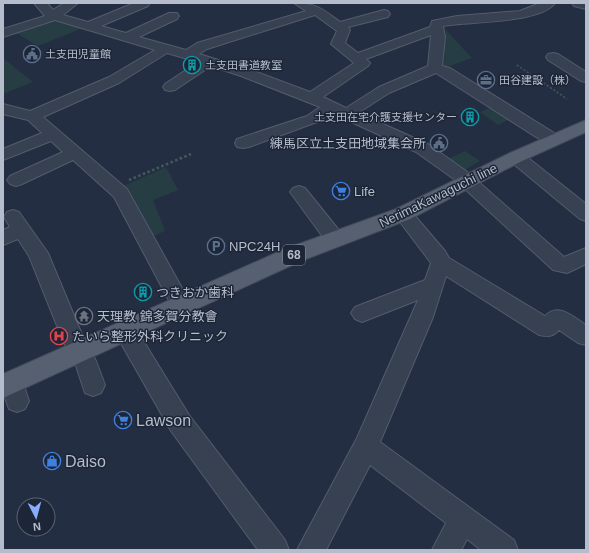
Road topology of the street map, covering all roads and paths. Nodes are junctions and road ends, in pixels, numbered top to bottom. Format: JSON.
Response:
{"nodes":[{"id":1,"x":40,"y":3,"type":"edge"},
{"id":2,"x":72,"y":3,"type":"edge"},
{"id":3,"x":114,"y":3,"type":"edge"},
{"id":4,"x":144,"y":3,"type":"edge"},
{"id":5,"x":549,"y":3,"type":"edge"},
{"id":6,"x":578,"y":3,"type":"edge"},
{"id":7,"x":586,"y":6,"type":"edge"},
{"id":8,"x":314,"y":7,"type":"edge"},
{"id":9,"x":128,"y":10,"type":"junction"},
{"id":10,"x":384,"y":14,"type":"dead end"},
{"id":11,"x":55,"y":16,"type":"junction"},
{"id":12,"x":173,"y":16,"type":"dead end"},
{"id":13,"x":432,"y":24,"type":"junction"},
{"id":14,"x":221,"y":25,"type":"dead end"},
{"id":15,"x":338,"y":26,"type":"junction"},
{"id":16,"x":88,"y":27,"type":"junction"},
{"id":17,"x":6,"y":28,"type":"edge"},
{"id":18,"x":126,"y":38,"type":"junction"},
{"id":19,"x":230,"y":38,"type":"junction"},
{"id":20,"x":165,"y":49,"type":"junction"},
{"id":21,"x":188,"y":55,"type":"junction"},
{"id":22,"x":553,"y":57,"type":"dead end"},
{"id":23,"x":356,"y":58,"type":"junction"},
{"id":24,"x":210,"y":61,"type":"junction"},
{"id":25,"x":114,"y":62,"type":"dead end"},
{"id":26,"x":517,"y":65,"type":"dead end"},
{"id":27,"x":435,"y":68,"type":"junction"},
{"id":28,"x":131,"y":70,"type":"junction"},
{"id":29,"x":586,"y":78,"type":"edge"},
{"id":30,"x":170,"y":87,"type":"dead end"},
{"id":31,"x":312,"y":98,"type":"junction"},
{"id":32,"x":567,"y":99,"type":"dead end"},
{"id":33,"x":331,"y":107,"type":"junction"},
{"id":34,"x":3,"y":109,"type":"edge"},
{"id":35,"x":346,"y":114,"type":"junction"},
{"id":36,"x":32,"y":116,"type":"junction"},
{"id":37,"x":584,"y":128,"type":"edge"},
{"id":38,"x":53,"y":134,"type":"junction"},
{"id":39,"x":553,"y":140,"type":"junction"},
{"id":40,"x":243,"y":143,"type":"dead end"},
{"id":41,"x":75,"y":153,"type":"junction"},
{"id":42,"x":192,"y":154,"type":"dead end"},
{"id":43,"x":3,"y":155,"type":"edge"},
{"id":44,"x":516,"y":157,"type":"junction"},
{"id":45,"x":16,"y":180,"type":"dead end"},
{"id":46,"x":466,"y":181,"type":"junction"},
{"id":47,"x":114,"y":186,"type":"junction"},
{"id":48,"x":299,"y":192,"type":"dead end"},
{"id":49,"x":404,"y":214,"type":"junction"},
{"id":50,"x":586,"y":214,"type":"edge"},
{"id":51,"x":3,"y":238,"type":"edge"},
{"id":52,"x":335,"y":239,"type":"junction"},
{"id":53,"x":586,"y":255,"type":"edge"},
{"id":54,"x":441,"y":263,"type":"junction"},
{"id":55,"x":432,"y":286,"type":"junction"},
{"id":56,"x":182,"y":306,"type":"junction"},
{"id":57,"x":362,"y":314,"type":"dead end"},
{"id":58,"x":125,"y":331,"type":"junction"},
{"id":59,"x":586,"y":336,"type":"edge"},
{"id":60,"x":79,"y":351,"type":"junction"},
{"id":61,"x":93,"y":385,"type":"dead end"},
{"id":62,"x":11,"y":390,"type":"edge"},
{"id":63,"x":366,"y":448,"type":"junction"},
{"id":64,"x":463,"y":520,"type":"junction"},
{"id":65,"x":275,"y":550,"type":"edge"},
{"id":66,"x":311,"y":550,"type":"edge"},
{"id":67,"x":446,"y":550,"type":"edge"},
{"id":68,"x":504,"y":550,"type":"edge"}],
"edges":[{"from":1,"to":11,"type":"street"},
{"from":2,"to":11,"type":"street"},
{"from":3,"to":9,"type":"street"},
{"from":4,"to":9,"type":"street"},
{"from":5,"to":13,"type":"street"},
{"from":6,"to":7,"type":"street"},
{"from":8,"to":15,"type":"street"},
{"from":8,"to":19,"type":"street"},
{"from":9,"to":16,"type":"street"},
{"from":10,"to":15,"type":"street"},
{"from":11,"to":16,"type":"street"},
{"from":11,"to":17,"type":"street"},
{"from":12,"to":18,"type":"street"},
{"from":13,"to":23,"type":"street"},
{"from":13,"to":27,"type":"street"},
{"from":14,"to":19,"type":"street"},
{"from":15,"to":23,"type":"street"},
{"from":16,"to":18,"type":"street"},
{"from":18,"to":20,"type":"street"},
{"from":19,"to":21,"type":"street"},
{"from":20,"to":21,"type":"street"},
{"from":20,"to":28,"type":"street"},
{"from":21,"to":24,"type":"street"},
{"from":22,"to":29,"type":"street"},
{"from":23,"to":31,"type":"street"},
{"from":24,"to":30,"type":"street"},
{"from":24,"to":31,"type":"street"},
{"from":25,"to":28,"type":"street"},
{"from":26,"to":32,"type":"path"},
{"from":27,"to":35,"type":"street"},
{"from":27,"to":39,"type":"street"},
{"from":28,"to":36,"type":"street"},
{"from":31,"to":33,"type":"street"},
{"from":33,"to":35,"type":"street"},
{"from":33,"to":40,"type":"street"},
{"from":34,"to":36,"type":"street"},
{"from":35,"to":46,"type":"street"},
{"from":36,"to":38,"type":"street"},
{"from":37,"to":39,"type":"main road","name":"NerimaKawaguchi line","number":"68"},
{"from":38,"to":41,"type":"street"},
{"from":38,"to":43,"type":"street"},
{"from":39,"to":44,"type":"main road","name":"NerimaKawaguchi line","number":"68"},
{"from":41,"to":45,"type":"street"},
{"from":41,"to":47,"type":"street"},
{"from":42,"to":47,"type":"path"},
{"from":44,"to":46,"type":"main road","name":"NerimaKawaguchi line","number":"68"},
{"from":44,"to":50,"type":"street"},
{"from":46,"to":49,"type":"main road","name":"NerimaKawaguchi line","number":"68"},
{"from":46,"to":53,"type":"street"},
{"from":47,"to":56,"type":"street"},
{"from":48,"to":52,"type":"street"},
{"from":49,"to":52,"type":"main road","name":"NerimaKawaguchi line","number":"68"},
{"from":49,"to":54,"type":"street"},
{"from":51,"to":60,"type":"street"},
{"from":52,"to":56,"type":"main road","name":"NerimaKawaguchi line","number":"68"},
{"from":54,"to":55,"type":"street"},
{"from":54,"to":59,"type":"street"},
{"from":55,"to":57,"type":"street"},
{"from":55,"to":63,"type":"street"},
{"from":56,"to":58,"type":"main road","name":"NerimaKawaguchi line","number":"68"},
{"from":58,"to":60,"type":"main road","name":"NerimaKawaguchi line","number":"68"},
{"from":58,"to":65,"type":"street"},
{"from":60,"to":61,"type":"street"},
{"from":60,"to":62,"type":"main road","name":"NerimaKawaguchi line","number":"68"},
{"from":63,"to":64,"type":"street"},
{"from":63,"to":66,"type":"street"},
{"from":64,"to":67,"type":"street"},
{"from":64,"to":68,"type":"street"}]}
